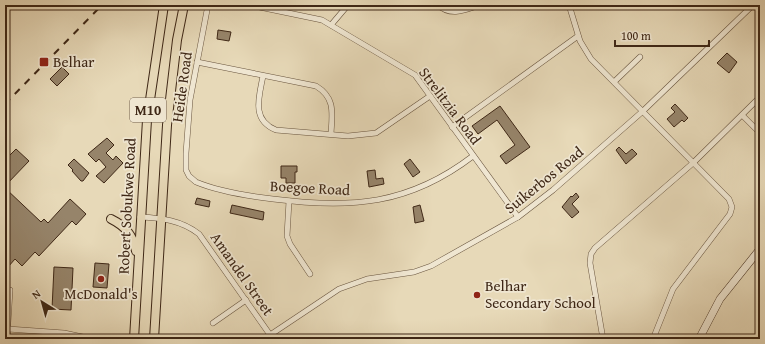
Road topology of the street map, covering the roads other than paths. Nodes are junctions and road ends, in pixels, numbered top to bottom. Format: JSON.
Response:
{"nodes":[{"id":1,"x":164,"y":5,"type":"edge"},
{"id":2,"x":184,"y":5,"type":"edge"},
{"id":3,"x":208,"y":5,"type":"edge"},
{"id":4,"x":250,"y":5,"type":"edge"},
{"id":5,"x":348,"y":5,"type":"edge"},
{"id":6,"x":438,"y":5,"type":"edge"},
{"id":7,"x":480,"y":5,"type":"edge"},
{"id":8,"x":568,"y":5,"type":"edge"},
{"id":9,"x":753,"y":5,"type":"edge"},
{"id":10,"x":277,"y":8,"type":"edge"},
{"id":11,"x":331,"y":25,"type":"junction"},
{"id":12,"x":578,"y":36,"type":"junction"},
{"id":13,"x":640,"y":57,"type":"dead end"},
{"id":14,"x":197,"y":62,"type":"junction"},
{"id":15,"x":263,"y":76,"type":"junction"},
{"id":16,"x":614,"y":82,"type":"junction"},
{"id":17,"x":430,"y":96,"type":"junction"},
{"id":18,"x":760,"y":97,"type":"edge"},
{"id":19,"x":643,"y":111,"type":"junction"},
{"id":20,"x":742,"y":115,"type":"junction"},
{"id":21,"x":452,"y":127,"type":"junction"},
{"id":22,"x":760,"y":133,"type":"edge"},
{"id":23,"x":331,"y":134,"type":"junction"},
{"id":24,"x":473,"y":156,"type":"junction"},
{"id":25,"x":693,"y":163,"type":"junction"},
{"id":26,"x":188,"y":174,"type":"joint"},
{"id":27,"x":289,"y":201,"type":"junction"},
{"id":28,"x":140,"y":217,"type":"junction"},
{"id":29,"x":518,"y":217,"type":"junction"},
{"id":30,"x":160,"y":218,"type":"junction"},
{"id":31,"x":111,"y":219,"type":"dead end"},
{"id":32,"x":760,"y":249,"type":"edge"},
{"id":33,"x":138,"y":263,"type":"junction"},
{"id":34,"x":310,"y":274,"type":"dead end"},
{"id":35,"x":10,"y":290,"type":"dead end"},
{"id":36,"x":246,"y":300,"type":"junction"},
{"id":37,"x":213,"y":323,"type":"dead end"},
{"id":38,"x":8,"y":330,"type":"junction"},
{"id":39,"x":272,"y":337,"type":"edge"},
{"id":40,"x":7,"y":339,"type":"edge"},
{"id":41,"x":92,"y":339,"type":"edge"},
{"id":42,"x":134,"y":339,"type":"edge"},
{"id":43,"x":154,"y":339,"type":"edge"},
{"id":44,"x":603,"y":339,"type":"edge"},
{"id":45,"x":652,"y":339,"type":"edge"},
{"id":46,"x":699,"y":339,"type":"edge"}],
"edges":[{"from":1,"to":28,"type":"main road","name":"Robert Sobukwe Road","number":"M10"},
{"from":2,"to":30,"type":"main road","number":"M10"},
{"from":3,"to":14,"type":"street","name":"Heide Road"},
{"from":4,"to":10,"type":"street","name":"Strelitzia Road"},
{"from":5,"to":11,"type":"street"},
{"from":6,"to":7,"type":"street"},
{"from":8,"to":12,"type":"street"},
{"from":9,"to":19,"type":"street","name":"Suikerbos Road"},
{"from":10,"to":11,"type":"street","name":"Strelitzia Road"},
{"from":11,"to":17,"type":"street","name":"Strelitzia Road"},
{"from":12,"to":16,"type":"street"},
{"from":12,"to":21,"type":"street"},
{"from":13,"to":16,"type":"street"},
{"from":14,"to":15,"type":"street"},
{"from":14,"to":26,"type":"street","name":"Heide Road"},
{"from":15,"to":23,"type":"street"},
{"from":15,"to":23,"type":"street"},
{"from":16,"to":19,"type":"street"},
{"from":17,"to":21,"type":"street","name":"Strelitzia Road"},
{"from":17,"to":23,"type":"street"},
{"from":18,"to":20,"type":"street"},
{"from":19,"to":25,"type":"street"},
{"from":19,"to":29,"type":"street","name":"Suikerbos Road"},
{"from":20,"to":22,"type":"street"},
{"from":20,"to":25,"type":"street"},
{"from":21,"to":24,"type":"street","name":"Strelitzia Road"},
{"from":24,"to":27,"type":"street","name":"Boegoe Road"},
{"from":24,"to":29,"type":"street","name":"Strelitzia Road"},
{"from":25,"to":44,"type":"street"},
{"from":25,"to":45,"type":"street"},
{"from":26,"to":27,"type":"street","name":"Boegoe Road"},
{"from":27,"to":34,"type":"street"},
{"from":28,"to":30,"type":"street","name":"Amandel Street"},
{"from":28,"to":33,"type":"main road","name":"Robert Sobukwe Road","number":"M10"},
{"from":29,"to":39,"type":"street","name":"Suikerbos Road"},
{"from":30,"to":36,"type":"street","name":"Amandel Street"},
{"from":30,"to":43,"type":"main road","number":"M10"},
{"from":31,"to":33,"type":"main road"},
{"from":32,"to":46,"type":"main road"},
{"from":33,"to":42,"type":"main road","name":"Robert Sobukwe Road","number":"M10"},
{"from":35,"to":38,"type":"street"},
{"from":36,"to":37,"type":"street"},
{"from":36,"to":39,"type":"street","name":"Amandel Street"},
{"from":38,"to":40,"type":"street"},
{"from":38,"to":41,"type":"street"}]}
